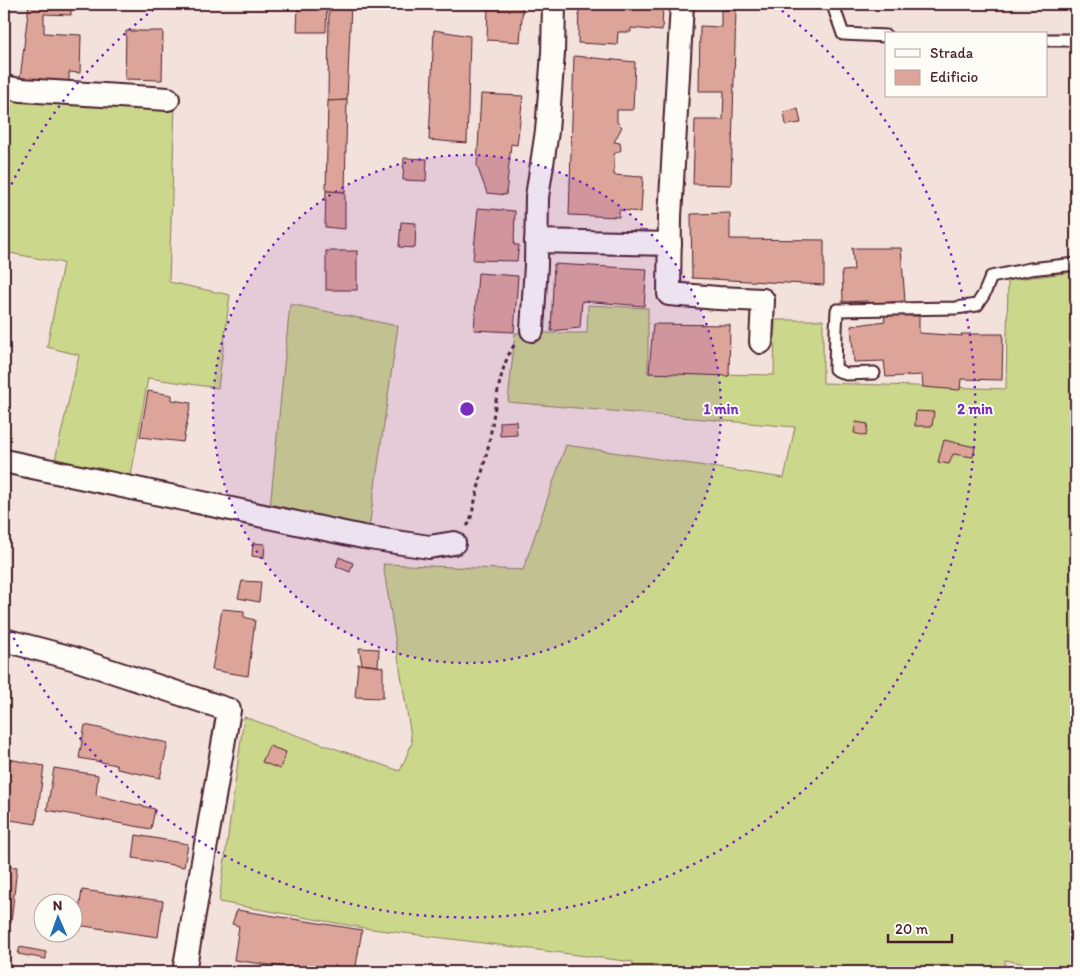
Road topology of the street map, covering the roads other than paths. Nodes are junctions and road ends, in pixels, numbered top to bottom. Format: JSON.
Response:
{"nodes":[{"id":1,"x":554,"y":4,"type":"edge"},
{"id":2,"x":682,"y":4,"type":"edge"},
{"id":3,"x":833,"y":4,"type":"edge"},
{"id":4,"x":885,"y":36,"type":"edge"},
{"id":5,"x":1048,"y":40,"type":"edge"},
{"id":6,"x":1076,"y":40,"type":"edge"},
{"id":7,"x":4,"y":87,"type":"edge"},
{"id":8,"x":168,"y":99,"type":"dead end"},
{"id":9,"x":536,"y":241,"type":"junction"},
{"id":10,"x":670,"y":244,"type":"junction"},
{"id":11,"x":1076,"y":264,"type":"edge"},
{"id":12,"x":532,"y":330,"type":"road end"},
{"id":13,"x":760,"y":342,"type":"dead end"},
{"id":14,"x":874,"y":372,"type":"dead end"},
{"id":15,"x":4,"y":461,"type":"edge"},
{"id":16,"x":454,"y":543,"type":"road end"},
{"id":17,"x":4,"y":640,"type":"edge"},
{"id":18,"x":184,"y":972,"type":"edge"}],
"edges":[{"from":1,"to":9,"type":"street"},
{"from":2,"to":10,"type":"street"},
{"from":3,"to":4,"type":"lane"},
{"from":5,"to":6,"type":"lane"},
{"from":7,"to":8,"type":"street"},
{"from":9,"to":10,"type":"street"},
{"from":9,"to":12,"type":"street"},
{"from":10,"to":13,"type":"street"},
{"from":11,"to":14,"type":"lane"},
{"from":15,"to":16,"type":"street"},
{"from":17,"to":18,"type":"street"}]}
